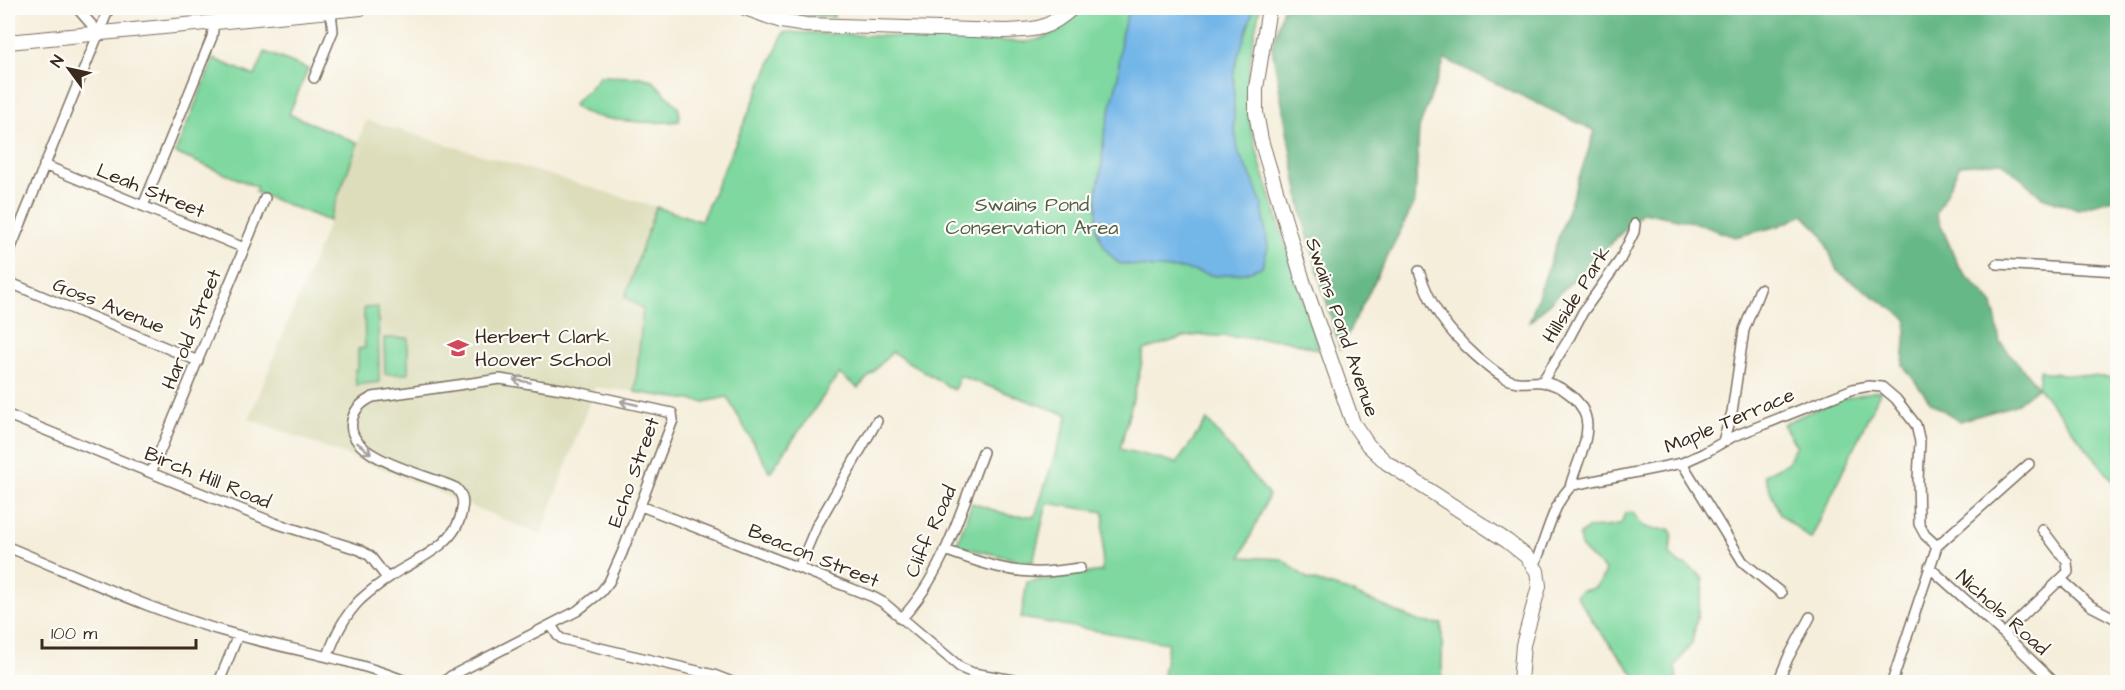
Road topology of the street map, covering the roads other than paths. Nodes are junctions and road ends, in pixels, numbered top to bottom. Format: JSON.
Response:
{"nodes":[{"id":1,"x":77,"y":8,"type":"edge"},
{"id":2,"x":109,"y":8,"type":"edge"},
{"id":3,"x":361,"y":8,"type":"edge"},
{"id":4,"x":745,"y":8,"type":"edge"},
{"id":5,"x":1072,"y":8,"type":"edge"},
{"id":6,"x":1269,"y":8,"type":"edge"},
{"id":7,"x":330,"y":11,"type":"junction"},
{"id":8,"x":214,"y":23,"type":"junction"},
{"id":9,"x":98,"y":32,"type":"junction"},
{"id":10,"x":8,"y":42,"type":"edge"},
{"id":11,"x":314,"y":78,"type":"dead end"},
{"id":12,"x":44,"y":165,"type":"junction"},
{"id":13,"x":265,"y":198,"type":"dead end"},
{"id":14,"x":143,"y":206,"type":"junction"},
{"id":15,"x":1635,"y":224,"type":"dead end"},
{"id":16,"x":244,"y":248,"type":"junction"},
{"id":17,"x":8,"y":255,"type":"edge"},
{"id":18,"x":1997,"y":264,"type":"dead end"},
{"id":19,"x":1419,"y":270,"type":"dead end"},
{"id":20,"x":2118,"y":271,"type":"edge"},
{"id":21,"x":8,"y":282,"type":"edge"},
{"id":22,"x":1760,"y":289,"type":"dead end"},
{"id":23,"x":198,"y":361,"type":"junction"},
{"id":24,"x":1542,"y":382,"type":"junction"},
{"id":25,"x":8,"y":415,"type":"edge"},
{"id":26,"x":877,"y":421,"type":"dead end"},
{"id":27,"x":1723,"y":441,"type":"junction"},
{"id":28,"x":983,"y":452,"type":"dead end"},
{"id":29,"x":1682,"y":463,"type":"junction"},
{"id":30,"x":2029,"y":464,"type":"dead end"},
{"id":31,"x":151,"y":473,"type":"junction"},
{"id":32,"x":1570,"y":487,"type":"junction"},
{"id":33,"x":641,"y":506,"type":"junction"},
{"id":34,"x":2042,"y":529,"type":"dead end"},
{"id":35,"x":1937,"y":546,"type":"junction"},
{"id":36,"x":8,"y":547,"type":"edge"},
{"id":37,"x":945,"y":550,"type":"junction"},
{"id":38,"x":1534,"y":566,"type":"junction"},
{"id":39,"x":798,"y":567,"type":"junction"},
{"id":40,"x":1929,"y":567,"type":"junction"},
{"id":41,"x":1080,"y":568,"type":"dead end"},
{"id":42,"x":387,"y":578,"type":"junction"},
{"id":43,"x":2062,"y":580,"type":"junction"},
{"id":44,"x":1781,"y":593,"type":"dead end"},
{"id":45,"x":1810,"y":618,"type":"dead end"},
{"id":46,"x":901,"y":619,"type":"junction"},
{"id":47,"x":2118,"y":620,"type":"edge"},
{"id":48,"x":551,"y":625,"type":"junction"},
{"id":49,"x":2004,"y":634,"type":"junction"},
{"id":50,"x":238,"y":636,"type":"junction"},
{"id":51,"x":328,"y":656,"type":"junction"},
{"id":52,"x":994,"y":680,"type":"edge"},
{"id":53,"x":219,"y":682,"type":"edge"},
{"id":54,"x":408,"y":682,"type":"edge"},
{"id":55,"x":444,"y":682,"type":"edge"},
{"id":56,"x":732,"y":682,"type":"edge"},
{"id":57,"x":1026,"y":682,"type":"edge"},
{"id":58,"x":1520,"y":682,"type":"edge"},
{"id":59,"x":1778,"y":682,"type":"edge"},
{"id":60,"x":1892,"y":682,"type":"edge"},
{"id":61,"x":2054,"y":682,"type":"edge"}],
"edges":[{"from":1,"to":9,"type":"street"},
{"from":2,"to":9,"type":"street"},
{"from":3,"to":7,"type":"street"},
{"from":4,"to":5,"type":"street"},
{"from":6,"to":38,"type":"street","name":"Swains Pond Avenue"},
{"from":7,"to":8,"type":"street"},
{"from":7,"to":11,"type":"street"},
{"from":8,"to":9,"type":"street"},
{"from":8,"to":14,"type":"street"},
{"from":9,"to":10,"type":"street"},
{"from":9,"to":12,"type":"street"},
{"from":12,"to":14,"type":"street","name":"Leah Street"},
{"from":12,"to":17,"type":"street"},
{"from":13,"to":16,"type":"street","name":"Harold Street"},
{"from":14,"to":16,"type":"street","name":"Leah Street"},
{"from":15,"to":24,"type":"street","name":"Hillside Park"},
{"from":16,"to":23,"type":"street","name":"Harold Street"},
{"from":18,"to":20,"type":"street"},
{"from":19,"to":24,"type":"street"},
{"from":21,"to":23,"type":"street","name":"Goss Avenue"},
{"from":22,"to":27,"type":"street"},
{"from":23,"to":31,"type":"street","name":"Harold Street"},
{"from":24,"to":32,"type":"street"},
{"from":25,"to":31,"type":"street","name":"Birch Hill Road"},
{"from":26,"to":39,"type":"street"},
{"from":27,"to":29,"type":"street","name":"Maple Terrace"},
{"from":27,"to":35,"type":"street","name":"Maple Terrace"},
{"from":28,"to":37,"type":"street","name":"Cliff Road"},
{"from":29,"to":32,"type":"street","name":"Maple Terrace"},
{"from":29,"to":44,"type":"street"},
{"from":30,"to":35,"type":"street"},
{"from":31,"to":42,"type":"street","name":"Birch Hill Road"},
{"from":32,"to":38,"type":"street"},
{"from":33,"to":39,"type":"street","name":"Beacon Street"},
{"from":33,"to":42,"type":"street","name":"Echo Street","one_way":true},
{"from":33,"to":48,"type":"street","name":"Echo Street"},
{"from":34,"to":43,"type":"street"},
{"from":35,"to":40,"type":"street"},
{"from":36,"to":50,"type":"street"},
{"from":37,"to":41,"type":"street"},
{"from":37,"to":46,"type":"street","name":"Cliff Road"},
{"from":38,"to":58,"type":"street"},
{"from":39,"to":46,"type":"street","name":"Beacon Street"},
{"from":40,"to":49,"type":"street","name":"Nichols Road"},
{"from":40,"to":60,"type":"street"},
{"from":42,"to":51,"type":"street"},
{"from":43,"to":47,"type":"street"},
{"from":43,"to":49,"type":"street"},
{"from":45,"to":59,"type":"street"},
{"from":46,"to":52,"type":"street","name":"Beacon Street"},
{"from":48,"to":55,"type":"street","name":"Echo Street"},
{"from":48,"to":56,"type":"street"},
{"from":49,"to":61,"type":"street","name":"Nichols Road"},
{"from":50,"to":51,"type":"street"},
{"from":50,"to":53,"type":"street"},
{"from":51,"to":54,"type":"street"},
{"from":52,"to":57,"type":"street","name":"Beacon Street"}]}
